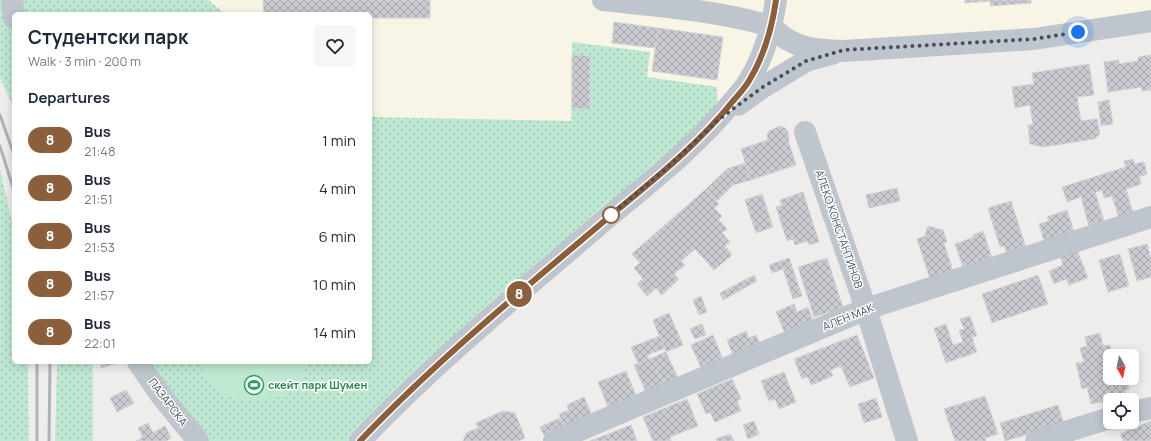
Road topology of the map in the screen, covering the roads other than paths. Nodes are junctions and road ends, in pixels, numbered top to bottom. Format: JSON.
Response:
{"nodes":[{"id":1,"x":12,"y":0,"type":"edge"},
{"id":2,"x":603,"y":0,"type":"edge"},
{"id":3,"x":776,"y":0,"type":"edge"},
{"id":4,"x":13,"y":12,"type":"edge"},
{"id":5,"x":1151,"y":21,"type":"edge"},
{"id":6,"x":772,"y":26,"type":"junction"},
{"id":7,"x":844,"y":50,"type":"junction"},
{"id":8,"x":718,"y":120,"type":"junction"},
{"id":9,"x":805,"y":132,"type":"dead end"},
{"id":10,"x":1151,"y":217,"type":"edge"},
{"id":11,"x":866,"y":309,"type":"junction"},
{"id":12,"x":139,"y":364,"type":"edge"},
{"id":13,"x":1151,"y":408,"type":"edge"},
{"id":14,"x":1139,"y":411,"type":"edge"},
{"id":15,"x":1103,"y":420,"type":"edge"},
{"id":16,"x":198,"y":441,"type":"edge"},
{"id":17,"x":360,"y":441,"type":"edge"},
{"id":18,"x":554,"y":441,"type":"edge"},
{"id":19,"x":907,"y":441,"type":"edge"},
{"id":20,"x":1036,"y":441,"type":"edge"}],
"edges":[{"from":1,"to":4,"type":"street"},
{"from":2,"to":6,"type":"street"},
{"from":3,"to":6,"type":"street"},
{"from":5,"to":7,"type":"street"},
{"from":6,"to":7,"type":"street"},
{"from":6,"to":8,"type":"street"},
{"from":7,"to":8,"type":"street"},
{"from":8,"to":17,"type":"street"},
{"from":9,"to":11,"type":"street","name":"АЛЕКО КОНСТАНТИНОВ"},
{"from":10,"to":11,"type":"street","name":"АЛЕН МАК"},
{"from":11,"to":18,"type":"street","name":"АЛЕН МАК"},
{"from":11,"to":19,"type":"street","name":"АЛЕКО КОНСТАНТИНОВ"},
{"from":12,"to":16,"type":"street","name":"ПАЗАРСКА"},
{"from":13,"to":14,"type":"street"},
{"from":15,"to":20,"type":"street"}]}
